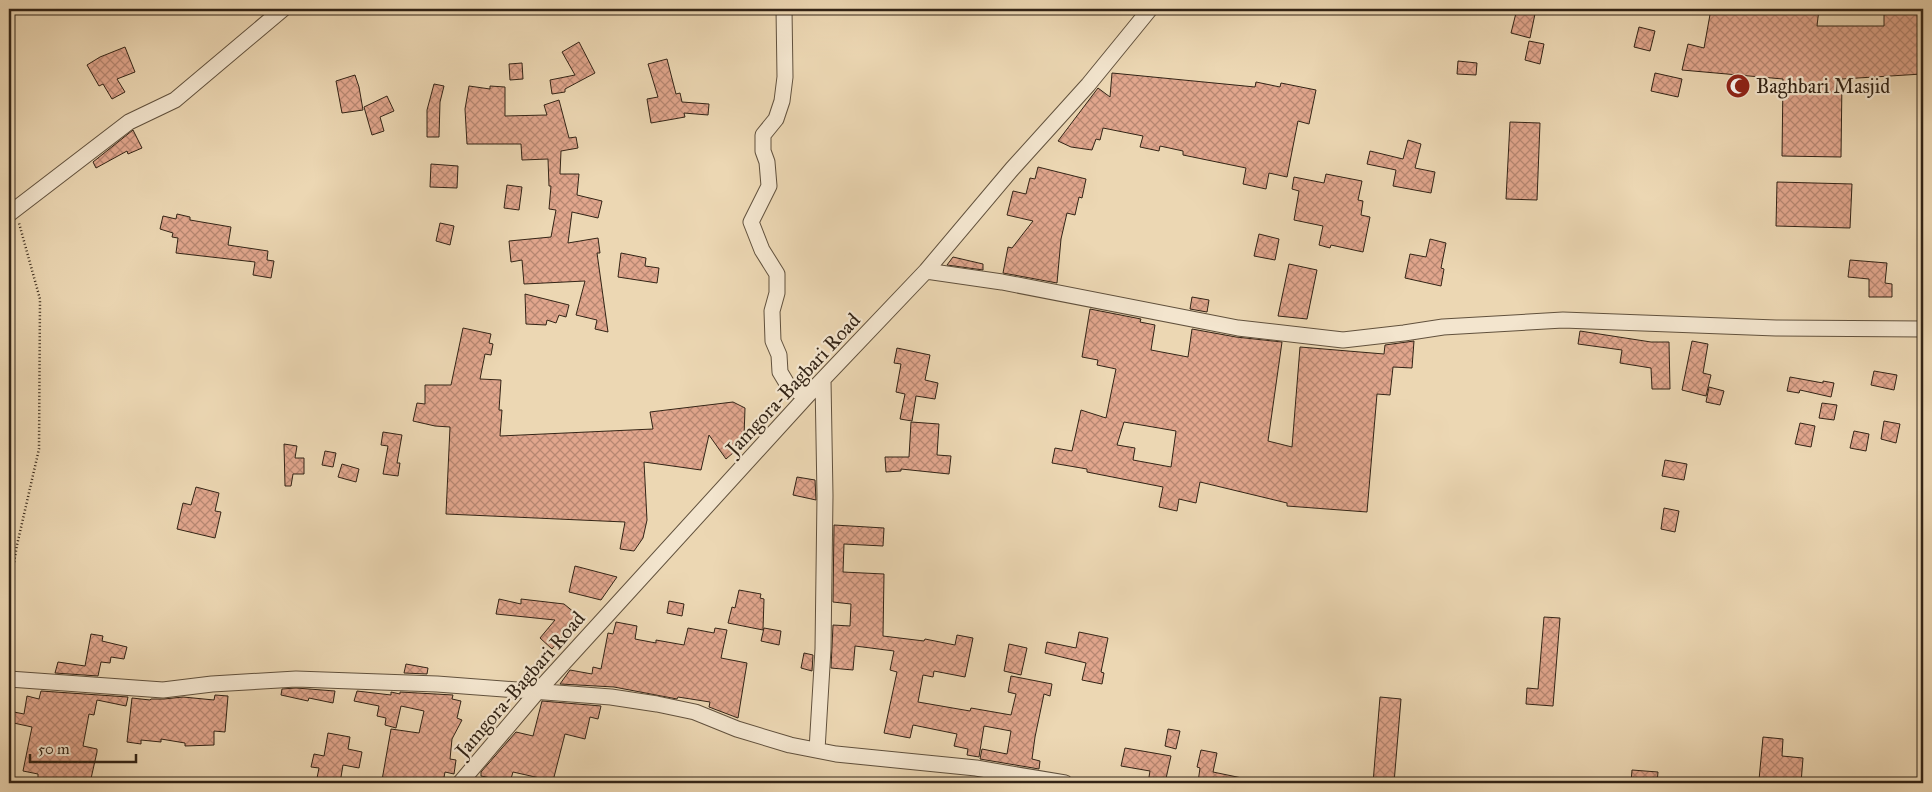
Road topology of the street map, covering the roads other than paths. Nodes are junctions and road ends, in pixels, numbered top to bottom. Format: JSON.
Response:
{"nodes":[{"id":1,"x":283,"y":9,"type":"edge"},
{"id":2,"x":784,"y":9,"type":"edge"},
{"id":3,"x":1150,"y":9,"type":"edge"},
{"id":4,"x":12,"y":212,"type":"edge"},
{"id":5,"x":926,"y":271,"type":"junction"},
{"id":6,"x":1923,"y":329,"type":"edge"},
{"id":7,"x":824,"y":380,"type":"junction"},
{"id":8,"x":807,"y":396,"type":"junction"},
{"id":9,"x":9,"y":679,"type":"edge"},
{"id":10,"x":538,"y":691,"type":"junction"},
{"id":11,"x":817,"y":750,"type":"junction"},
{"id":12,"x":468,"y":781,"type":"edge"},
{"id":13,"x":1064,"y":783,"type":"edge"}],
"edges":[{"from":1,"to":4,"type":"street"},
{"from":2,"to":8,"type":"street"},
{"from":3,"to":5,"type":"street","name":"Jamgora-Bagbari Road"},
{"from":5,"to":6,"type":"street"},
{"from":5,"to":7,"type":"street","name":"Jamgora-Bagbari Road"},
{"from":7,"to":8,"type":"street","name":"Jamgora-Bagbari Road"},
{"from":7,"to":11,"type":"street"},
{"from":8,"to":10,"type":"street","name":"Jamgora-Bagbari Road"},
{"from":9,"to":10,"type":"street"},
{"from":10,"to":11,"type":"street"},
{"from":10,"to":12,"type":"street","name":"Jamgora-Bagbari Road"},
{"from":11,"to":13,"type":"street"}]}
